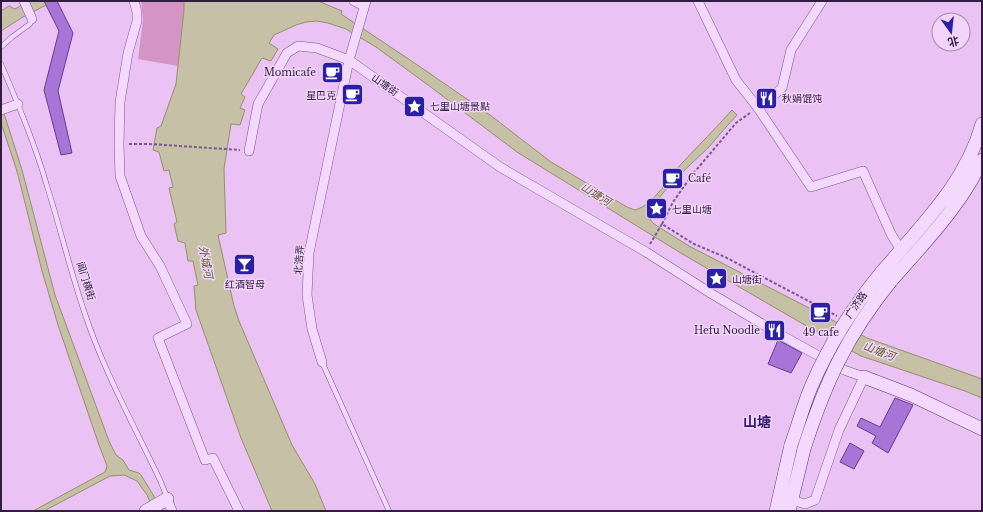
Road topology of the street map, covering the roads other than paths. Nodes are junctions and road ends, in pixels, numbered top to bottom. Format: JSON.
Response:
{"nodes":[{"id":1,"x":24,"y":1,"type":"edge"},
{"id":2,"x":134,"y":1,"type":"edge"},
{"id":3,"x":354,"y":1,"type":"edge"},
{"id":4,"x":698,"y":1,"type":"edge"},
{"id":5,"x":822,"y":1,"type":"edge"},
{"id":6,"x":365,"y":3,"type":"edge"},
{"id":7,"x":32,"y":19,"type":"joint"},
{"id":8,"x":1,"y":47,"type":"edge"},
{"id":9,"x":349,"y":60,"type":"junction"},
{"id":10,"x":1,"y":64,"type":"edge"},
{"id":11,"x":18,"y":104,"type":"junction"},
{"id":12,"x":758,"y":108,"type":"junction"},
{"id":13,"x":3,"y":109,"type":"edge"},
{"id":14,"x":981,"y":129,"type":"edge"},
{"id":15,"x":978,"y":149,"type":"edge"},
{"id":16,"x":249,"y":151,"type":"dead end"},
{"id":17,"x":982,"y":160,"type":"edge"},
{"id":18,"x":900,"y":250,"type":"junction"},
{"id":19,"x":886,"y":277,"type":"junction"},
{"id":20,"x":322,"y":362,"type":"joint"},
{"id":21,"x":864,"y":377,"type":"junction"},
{"id":22,"x":982,"y":429,"type":"edge"},
{"id":23,"x":798,"y":447,"type":"junction"},
{"id":24,"x":159,"y":506,"type":"edge"},
{"id":25,"x":790,"y":506,"type":"edge"},
{"id":26,"x":239,"y":511,"type":"edge"},
{"id":27,"x":389,"y":511,"type":"edge"},
{"id":28,"x":776,"y":511,"type":"edge"}],
"edges":[{"from":1,"to":7,"type":"street"},
{"from":2,"to":26,"type":"street"},
{"from":3,"to":6,"type":"street"},
{"from":4,"to":12,"type":"street"},
{"from":5,"to":12,"type":"street"},
{"from":6,"to":9,"type":"street","name":"北浩弄"},
{"from":7,"to":8,"type":"lane"},
{"from":9,"to":16,"type":"street","name":"山塘街"},
{"from":9,"to":20,"type":"street","name":"北浩弄"},
{"from":9,"to":21,"type":"street","name":"山塘街"},
{"from":10,"to":11,"type":"lane","name":"阊门横街"},
{"from":11,"to":13,"type":"street"},
{"from":11,"to":24,"type":"lane","name":"阊门横街"},
{"from":12,"to":18,"type":"street"},
{"from":14,"to":15,"type":"main road","name":"广济路"},
{"from":15,"to":18,"type":"main road","name":"广济路"},
{"from":17,"to":19,"type":"main road","name":"广济路"},
{"from":18,"to":19,"type":"main road","name":"广济路"},
{"from":19,"to":23,"type":"main road","name":"广济路","bridge":true},
{"from":20,"to":27,"type":"lane","name":"北浩弄"},
{"from":21,"to":22,"type":"main road","name":"山塘街"},
{"from":21,"to":25,"type":"street"},
{"from":23,"to":25,"type":"main road","name":"广济路"},
{"from":23,"to":28,"type":"main road","name":"广济路"}]}
